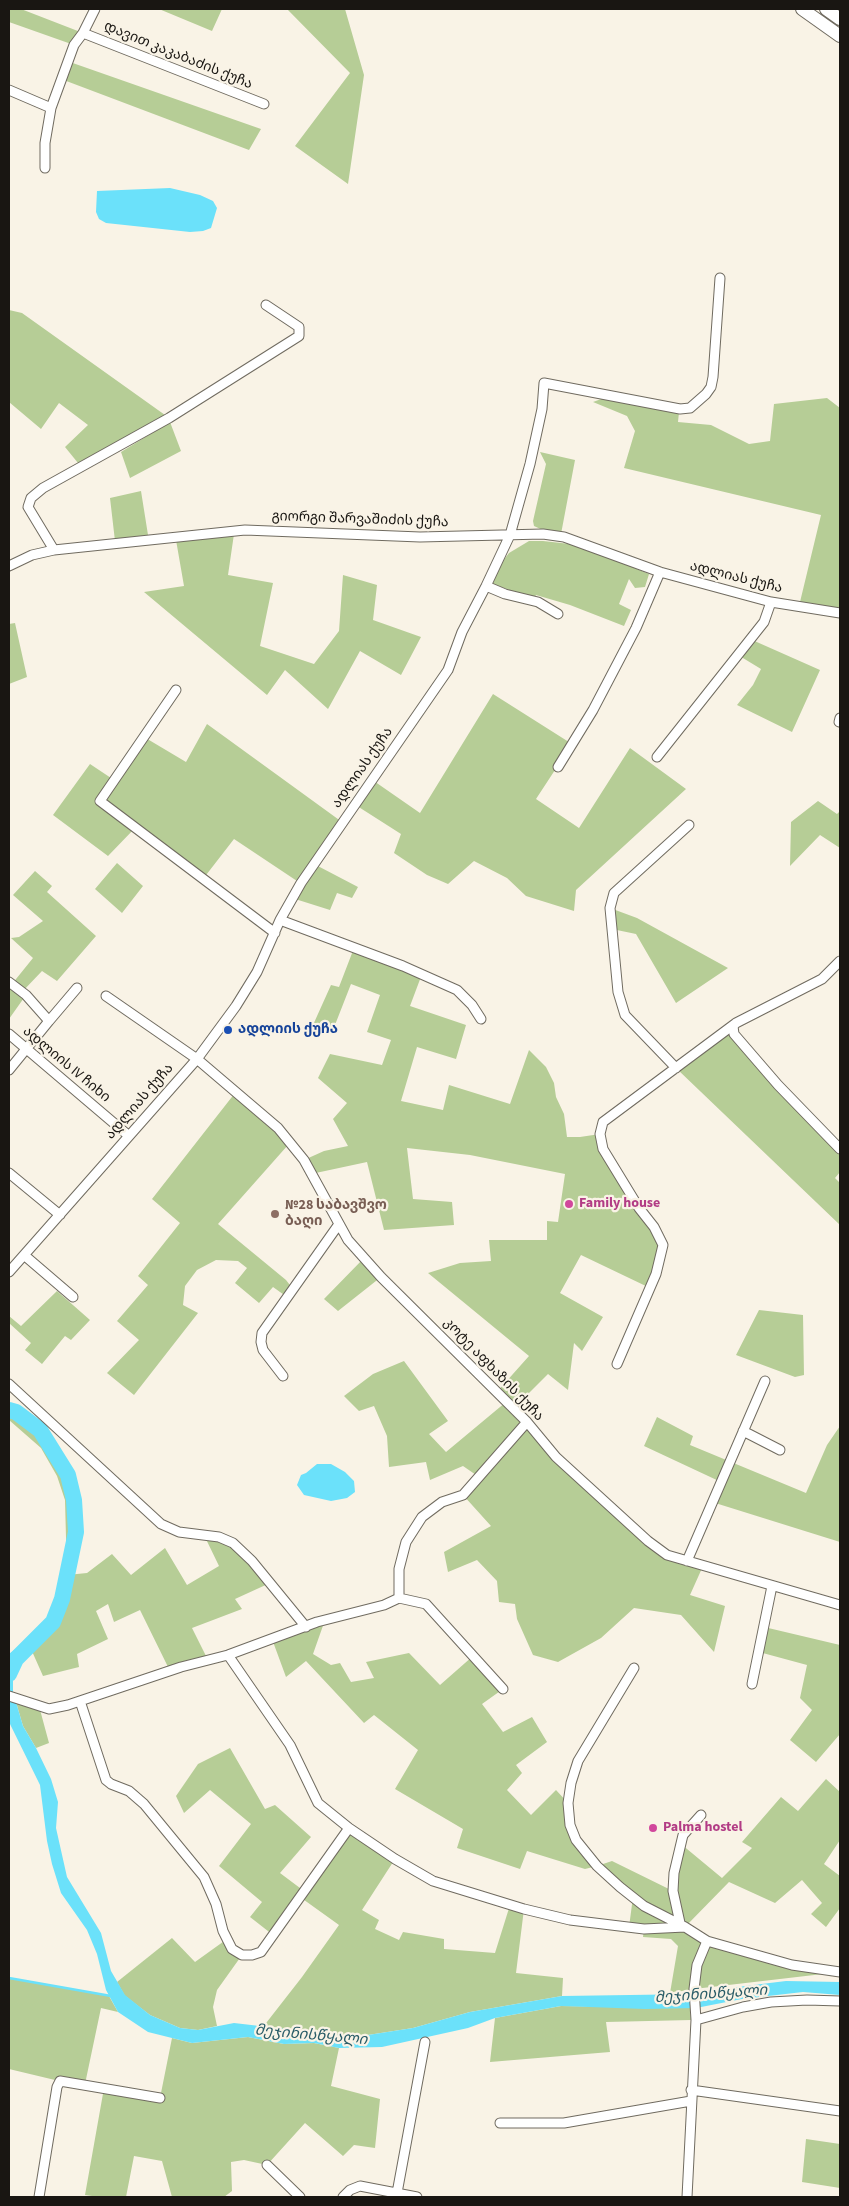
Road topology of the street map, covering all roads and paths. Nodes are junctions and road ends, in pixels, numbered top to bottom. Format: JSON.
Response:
{"nodes":[{"id":1,"x":95,"y":9,"type":"edge"},
{"id":2,"x":802,"y":9,"type":"edge"},
{"id":3,"x":826,"y":9,"type":"edge"},
{"id":4,"x":840,"y":19,"type":"edge"},
{"id":5,"x":83,"y":33,"type":"junction"},
{"id":6,"x":840,"y":36,"type":"edge"},
{"id":7,"x":9,"y":90,"type":"edge"},
{"id":8,"x":264,"y":104,"type":"dead end"},
{"id":9,"x":51,"y":108,"type":"junction"},
{"id":10,"x":45,"y":168,"type":"dead end"},
{"id":11,"x":720,"y":278,"type":"dead end"},
{"id":12,"x":266,"y":305,"type":"dead end"},
{"id":13,"x":510,"y":535,"type":"junction"},
{"id":14,"x":54,"y":550,"type":"junction"},
{"id":15,"x":9,"y":566,"type":"edge"},
{"id":16,"x":660,"y":572,"type":"junction"},
{"id":17,"x":486,"y":586,"type":"junction"},
{"id":18,"x":771,"y":602,"type":"junction"},
{"id":19,"x":840,"y":613,"type":"edge"},
{"id":20,"x":558,"y":614,"type":"dead end"},
{"id":21,"x":176,"y":690,"type":"dead end"},
{"id":22,"x":657,"y":757,"type":"dead end"},
{"id":23,"x":558,"y":767,"type":"dead end"},
{"id":24,"x":689,"y":826,"type":"dead end"},
{"id":25,"x":280,"y":920,"type":"junction"},
{"id":26,"x":275,"y":934,"type":"junction"},
{"id":27,"x":840,"y":961,"type":"edge"},
{"id":28,"x":9,"y":982,"type":"edge"},
{"id":29,"x":77,"y":988,"type":"dead end"},
{"id":30,"x":106,"y":996,"type":"dead end"},
{"id":31,"x":481,"y":1019,"type":"dead end"},
{"id":32,"x":49,"y":1021,"type":"junction"},
{"id":33,"x":736,"y":1023,"type":"junction"},
{"id":34,"x":9,"y":1034,"type":"edge"},
{"id":35,"x":26,"y":1049,"type":"junction"},
{"id":36,"x":197,"y":1059,"type":"junction"},
{"id":37,"x":676,"y":1068,"type":"junction"},
{"id":38,"x":9,"y":1070,"type":"edge"},
{"id":39,"x":128,"y":1136,"type":"junction"},
{"id":40,"x":840,"y":1149,"type":"edge"},
{"id":41,"x":9,"y":1173,"type":"edge"},
{"id":42,"x":60,"y":1215,"type":"junction"},
{"id":43,"x":339,"y":1224,"type":"junction"},
{"id":44,"x":24,"y":1255,"type":"junction"},
{"id":45,"x":9,"y":1272,"type":"edge"},
{"id":46,"x":73,"y":1297,"type":"dead end"},
{"id":47,"x":617,"y":1364,"type":"dead end"},
{"id":48,"x":283,"y":1376,"type":"dead end"},
{"id":49,"x":765,"y":1381,"type":"dead end"},
{"id":50,"x":9,"y":1384,"type":"edge"},
{"id":51,"x":527,"y":1422,"type":"junction"},
{"id":52,"x":743,"y":1431,"type":"junction"},
{"id":53,"x":780,"y":1450,"type":"dead end"},
{"id":54,"x":687,"y":1562,"type":"junction"},
{"id":55,"x":772,"y":1586,"type":"junction"},
{"id":56,"x":400,"y":1598,"type":"junction"},
{"id":57,"x":840,"y":1604,"type":"edge"},
{"id":58,"x":306,"y":1627,"type":"junction"},
{"id":59,"x":228,"y":1655,"type":"junction"},
{"id":60,"x":634,"y":1668,"type":"dead end"},
{"id":61,"x":752,"y":1684,"type":"dead end"},
{"id":62,"x":503,"y":1688,"type":"dead end"},
{"id":63,"x":9,"y":1696,"type":"edge"},
{"id":64,"x":80,"y":1701,"type":"junction"},
{"id":65,"x":702,"y":1815,"type":"dead end"},
{"id":66,"x":349,"y":1828,"type":"junction"},
{"id":67,"x":682,"y":1925,"type":"junction"},
{"id":68,"x":708,"y":1941,"type":"junction"},
{"id":69,"x":840,"y":1972,"type":"edge"},
{"id":70,"x":840,"y":2002,"type":"edge"},
{"id":71,"x":696,"y":2020,"type":"junction"},
{"id":72,"x":425,"y":2042,"type":"dead end"},
{"id":73,"x":691,"y":2090,"type":"junction"},
{"id":74,"x":160,"y":2098,"type":"dead end"},
{"id":75,"x":690,"y":2101,"type":"junction"},
{"id":76,"x":840,"y":2111,"type":"edge"},
{"id":77,"x":500,"y":2123,"type":"dead end"},
{"id":78,"x":267,"y":2166,"type":"dead end"},
{"id":79,"x":397,"y":2194,"type":"junction"},
{"id":80,"x":39,"y":2197,"type":"edge"},
{"id":81,"x":300,"y":2197,"type":"edge"},
{"id":82,"x":343,"y":2197,"type":"edge"},
{"id":83,"x":418,"y":2197,"type":"edge"},
{"id":84,"x":687,"y":2197,"type":"edge"}],
"edges":[{"from":1,"to":5,"type":"street","name":"დავით კაკაბაძის ქუჩა"},
{"from":2,"to":6,"type":"main road"},
{"from":3,"to":4,"type":"main road"},
{"from":5,"to":8,"type":"street","name":"დავით კაკაბაძის ქუჩა"},
{"from":5,"to":9,"type":"street","name":"დავით კაკაბაძის ქუჩა"},
{"from":7,"to":9,"type":"street"},
{"from":9,"to":10,"type":"street","name":"დავით კაკაბაძის ქუჩა"},
{"from":11,"to":13,"type":"street"},
{"from":12,"to":14,"type":"street"},
{"from":13,"to":14,"type":"street","name":"გიორგი შარვაშიძის ქუჩა"},
{"from":13,"to":16,"type":"street","name":"ადლიას ქუჩა"},
{"from":13,"to":17,"type":"street","name":"ადლიას ქუჩა"},
{"from":14,"to":15,"type":"street","name":"გიორგი შარვაშიძის ქუჩა"},
{"from":16,"to":18,"type":"street","name":"ადლიას ქუჩა"},
{"from":16,"to":23,"type":"street"},
{"from":17,"to":20,"type":"street"},
{"from":17,"to":25,"type":"street","name":"ადლიას ქუჩა"},
{"from":18,"to":19,"type":"street","name":"ადლიას ქუჩა"},
{"from":18,"to":22,"type":"street"},
{"from":21,"to":26,"type":"street"},
{"from":24,"to":37,"type":"street"},
{"from":25,"to":26,"type":"street","name":"ადლიას ქუჩა"},
{"from":25,"to":31,"type":"street"},
{"from":26,"to":36,"type":"street","name":"ადლიას ქუჩა"},
{"from":27,"to":33,"type":"street"},
{"from":28,"to":32,"type":"street"},
{"from":29,"to":32,"type":"street"},
{"from":30,"to":36,"type":"street","name":"კოტე აფხაზის ქუჩა"},
{"from":32,"to":35,"type":"street"},
{"from":33,"to":37,"type":"street"},
{"from":33,"to":40,"type":"street"},
{"from":34,"to":35,"type":"street","name":"ადლიის IV ჩიხი"},
{"from":35,"to":38,"type":"street"},
{"from":35,"to":39,"type":"street","name":"ადლიის IV ჩიხი"},
{"from":36,"to":39,"type":"street","name":"ადლიას ქუჩა"},
{"from":36,"to":43,"type":"street","name":"კოტე აფხაზის ქუჩა"},
{"from":37,"to":47,"type":"street"},
{"from":39,"to":42,"type":"street","name":"ადლიას ქუჩა"},
{"from":41,"to":42,"type":"street"},
{"from":42,"to":44,"type":"street","name":"ადლიას ქუჩა"},
{"from":43,"to":48,"type":"street"},
{"from":43,"to":51,"type":"street","name":"კოტე აფხაზის ქუჩა"},
{"from":44,"to":45,"type":"street","name":"ადლიას ქუჩა"},
{"from":44,"to":46,"type":"street"},
{"from":49,"to":52,"type":"street"},
{"from":50,"to":58,"type":"street"},
{"from":51,"to":54,"type":"street","name":"კოტე აფხაზის ქუჩა"},
{"from":51,"to":56,"type":"street"},
{"from":52,"to":53,"type":"street"},
{"from":52,"to":54,"type":"street"},
{"from":54,"to":55,"type":"street","name":"კოტე აფხაზის ქუჩა"},
{"from":55,"to":57,"type":"street","name":"კოტე აფხაზის ქუჩა"},
{"from":55,"to":61,"type":"street"},
{"from":56,"to":58,"type":"street"},
{"from":56,"to":62,"type":"street"},
{"from":58,"to":59,"type":"street"},
{"from":59,"to":64,"type":"street"},
{"from":59,"to":66,"type":"street"},
{"from":60,"to":67,"type":"street"},
{"from":63,"to":64,"type":"street"},
{"from":64,"to":66,"type":"street"},
{"from":65,"to":67,"type":"street"},
{"from":66,"to":67,"type":"street"},
{"from":67,"to":68,"type":"street"},
{"from":68,"to":69,"type":"street"},
{"from":68,"to":71,"type":"street"},
{"from":70,"to":71,"type":"street"},
{"from":71,"to":73,"type":"street"},
{"from":72,"to":79,"type":"street"},
{"from":73,"to":75,"type":"street"},
{"from":73,"to":76,"type":"street"},
{"from":74,"to":80,"type":"street"},
{"from":75,"to":77,"type":"street"},
{"from":75,"to":84,"type":"street"},
{"from":78,"to":81,"type":"street"},
{"from":79,"to":82,"type":"street"},
{"from":79,"to":83,"type":"street"}]}
